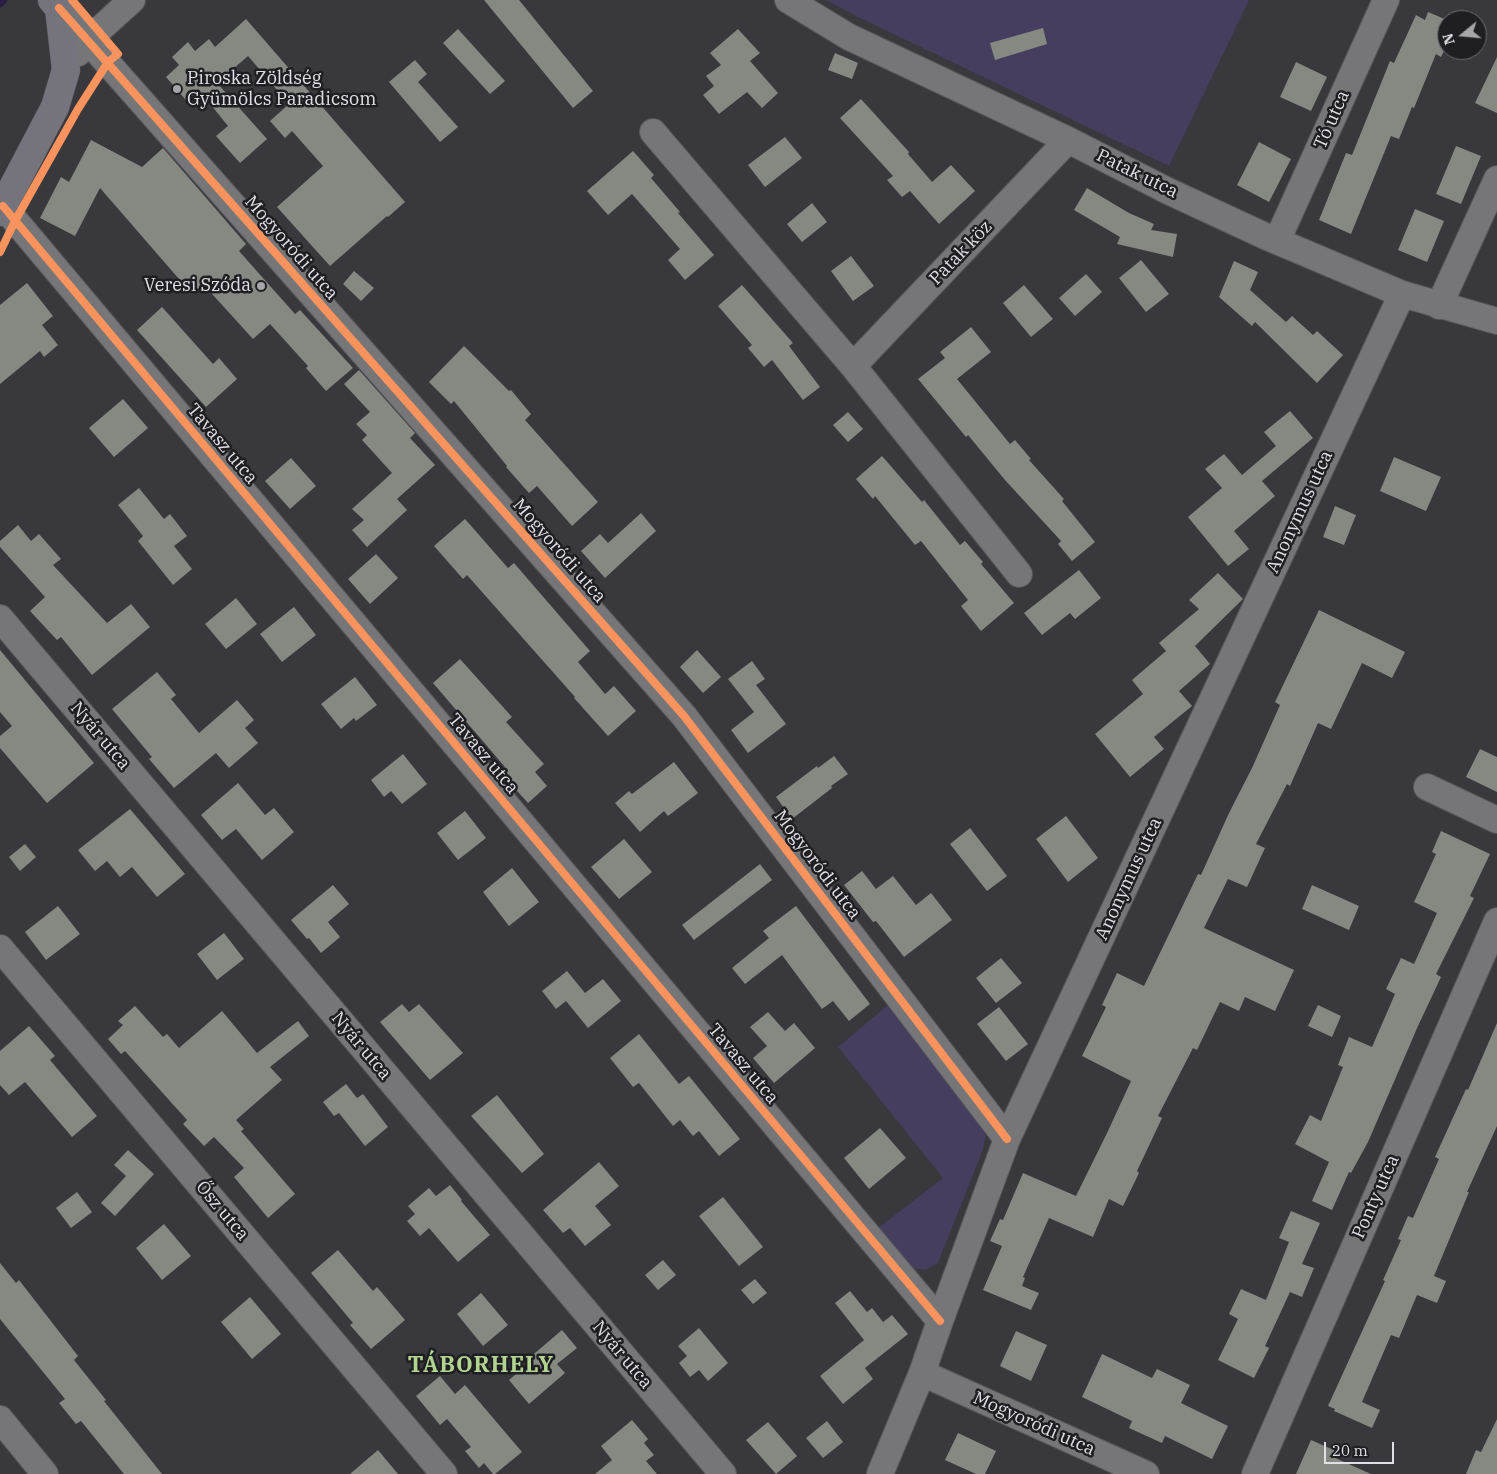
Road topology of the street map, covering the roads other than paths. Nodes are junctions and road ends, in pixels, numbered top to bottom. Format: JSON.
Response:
{"nodes":[{"id":1,"x":132,"y":0,"type":"edge"},
{"id":2,"x":788,"y":0,"type":"edge"},
{"id":3,"x":1386,"y":0,"type":"edge"},
{"id":4,"x":56,"y":4,"type":"edge"},
{"id":5,"x":88,"y":40,"type":"junction"},
{"id":6,"x":66,"y":70,"type":"junction"},
{"id":7,"x":653,"y":132,"type":"dead end"},
{"id":8,"x":1068,"y":140,"type":"junction"},
{"id":9,"x":1497,"y":178,"type":"edge"},
{"id":10,"x":1,"y":209,"type":"edge"},
{"id":11,"x":1277,"y":241,"type":"junction"},
{"id":12,"x":1402,"y":294,"type":"junction"},
{"id":13,"x":1439,"y":306,"type":"junction"},
{"id":14,"x":1497,"y":321,"type":"edge"},
{"id":15,"x":854,"y":366,"type":"junction"},
{"id":16,"x":1019,"y":574,"type":"dead end"},
{"id":17,"x":0,"y":618,"type":"edge"},
{"id":18,"x":1427,"y":787,"type":"dead end"},
{"id":19,"x":1497,"y":820,"type":"edge"},
{"id":20,"x":1497,"y":921,"type":"edge"},
{"id":21,"x":0,"y":948,"type":"edge"},
{"id":22,"x":1007,"y":1139,"type":"junction"},
{"id":23,"x":940,"y":1321,"type":"junction"},
{"id":24,"x":922,"y":1373,"type":"junction"},
{"id":25,"x":0,"y":1419,"type":"edge"},
{"id":26,"x":46,"y":1474,"type":"edge"},
{"id":27,"x":444,"y":1474,"type":"edge"},
{"id":28,"x":722,"y":1474,"type":"edge"},
{"id":29,"x":880,"y":1474,"type":"edge"},
{"id":30,"x":1146,"y":1474,"type":"edge"},
{"id":31,"x":1255,"y":1474,"type":"edge"}],
"edges":[{"from":1,"to":5,"type":"street"},
{"from":2,"to":8,"type":"street","name":"Patak utca"},
{"from":3,"to":11,"type":"street","name":"Tó utca"},
{"from":4,"to":5,"type":"street","name":"Mogyoródi utca"},
{"from":4,"to":6,"type":"main road"},
{"from":5,"to":6,"type":"street"},
{"from":5,"to":22,"type":"street","name":"Mogyoródi utca"},
{"from":6,"to":10,"type":"main road"},
{"from":7,"to":15,"type":"street"},
{"from":8,"to":11,"type":"street","name":"Patak utca"},
{"from":8,"to":15,"type":"street","name":"Patak köz"},
{"from":9,"to":13,"type":"street"},
{"from":10,"to":23,"type":"street","name":"Tavasz utca"},
{"from":11,"to":12,"type":"street","name":"Patak utca"},
{"from":12,"to":13,"type":"street","name":"Patak utca"},
{"from":12,"to":22,"type":"street","name":"Anonymus utca"},
{"from":13,"to":14,"type":"street","name":"Patak utca"},
{"from":15,"to":16,"type":"street"},
{"from":17,"to":28,"type":"street","name":"Nyár utca"},
{"from":18,"to":19,"type":"street"},
{"from":20,"to":31,"type":"street","name":"Ponty utca"},
{"from":21,"to":27,"type":"street","name":"Ősz utca"},
{"from":22,"to":23,"type":"street","name":"Anonymus utca"},
{"from":23,"to":24,"type":"street","name":"Anonymus utca"},
{"from":24,"to":29,"type":"street","name":"Anonymus utca"},
{"from":24,"to":30,"type":"street","name":"Mogyoródi utca"},
{"from":25,"to":26,"type":"street"}]}
